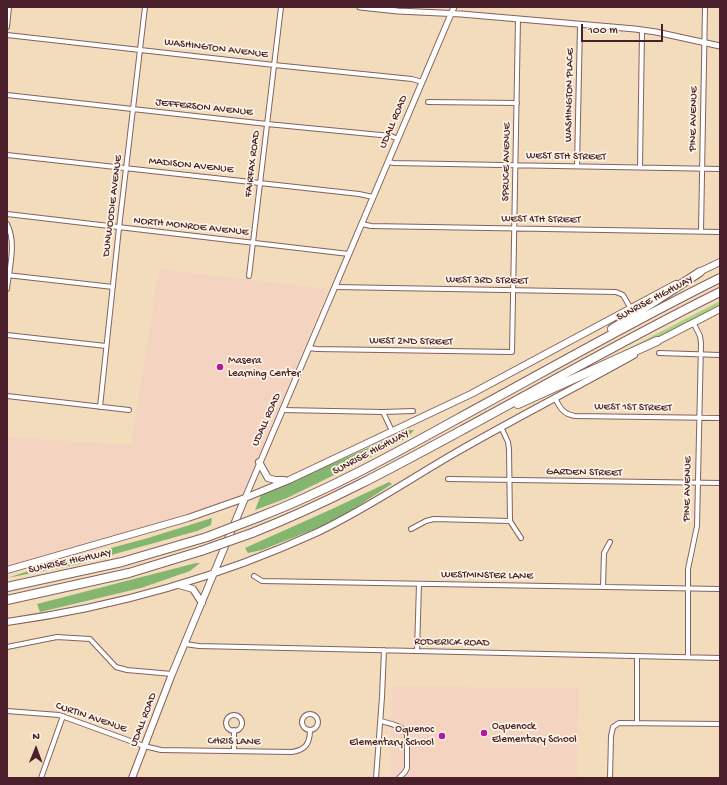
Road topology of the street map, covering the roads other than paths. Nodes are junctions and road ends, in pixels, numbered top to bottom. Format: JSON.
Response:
{"nodes":[{"id":1,"x":9,"y":7,"type":"edge"},
{"id":2,"x":145,"y":7,"type":"edge"},
{"id":3,"x":280,"y":7,"type":"edge"},
{"id":4,"x":360,"y":7,"type":"edge"},
{"id":5,"x":454,"y":7,"type":"edge"},
{"id":6,"x":705,"y":7,"type":"edge"},
{"id":7,"x":398,"y":9,"type":"edge"},
{"id":8,"x":451,"y":13,"type":"junction"},
{"id":9,"x":518,"y":19,"type":"junction"},
{"id":10,"x":580,"y":25,"type":"junction"},
{"id":11,"x":7,"y":26,"type":"edge"},
{"id":12,"x":642,"y":30,"type":"junction"},
{"id":13,"x":7,"y":35,"type":"edge"},
{"id":14,"x":704,"y":43,"type":"junction"},
{"id":15,"x":720,"y":46,"type":"edge"},
{"id":16,"x":140,"y":49,"type":"junction"},
{"id":17,"x":274,"y":65,"type":"junction"},
{"id":18,"x":422,"y":82,"type":"junction"},
{"id":19,"x":7,"y":95,"type":"edge"},
{"id":20,"x":428,"y":102,"type":"dead end"},
{"id":21,"x":517,"y":103,"type":"junction"},
{"id":22,"x":133,"y":109,"type":"junction"},
{"id":23,"x":267,"y":124,"type":"junction"},
{"id":24,"x":398,"y":139,"type":"junction"},
{"id":25,"x":7,"y":155,"type":"edge"},
{"id":26,"x":388,"y":162,"type":"junction"},
{"id":27,"x":516,"y":165,"type":"junction"},
{"id":28,"x":577,"y":166,"type":"junction"},
{"id":29,"x":640,"y":167,"type":"junction"},
{"id":30,"x":126,"y":168,"type":"junction"},
{"id":31,"x":702,"y":168,"type":"junction"},
{"id":32,"x":720,"y":169,"type":"edge"},
{"id":33,"x":260,"y":183,"type":"junction"},
{"id":34,"x":373,"y":197,"type":"junction"},
{"id":35,"x":7,"y":214,"type":"edge"},
{"id":36,"x":7,"y":224,"type":"edge"},
{"id":37,"x":362,"y":224,"type":"junction"},
{"id":38,"x":119,"y":228,"type":"junction"},
{"id":39,"x":514,"y":228,"type":"junction"},
{"id":40,"x":701,"y":232,"type":"junction"},
{"id":41,"x":720,"y":232,"type":"edge"},
{"id":42,"x":253,"y":242,"type":"junction"},
{"id":43,"x":349,"y":254,"type":"junction"},
{"id":44,"x":720,"y":262,"type":"edge"},
{"id":45,"x":700,"y":272,"type":"junction"},
{"id":46,"x":8,"y":275,"type":"edge"},
{"id":47,"x":249,"y":276,"type":"dead end"},
{"id":48,"x":720,"y":278,"type":"edge"},
{"id":49,"x":113,"y":287,"type":"junction"},
{"id":50,"x":335,"y":287,"type":"junction"},
{"id":51,"x":7,"y":289,"type":"edge"},
{"id":52,"x":514,"y":290,"type":"junction"},
{"id":53,"x":720,"y":292,"type":"edge"},
{"id":54,"x":630,"y":307,"type":"junction"},
{"id":55,"x":720,"y":309,"type":"edge"},
{"id":56,"x":693,"y":322,"type":"junction"},
{"id":57,"x":7,"y":335,"type":"edge"},
{"id":58,"x":657,"y":341,"type":"junction"},
{"id":59,"x":106,"y":346,"type":"junction"},
{"id":60,"x":309,"y":348,"type":"junction"},
{"id":61,"x":585,"y":349,"type":"junction"},
{"id":62,"x":512,"y":352,"type":"joint"},
{"id":63,"x":658,"y":353,"type":"dead end"},
{"id":64,"x":700,"y":355,"type":"junction"},
{"id":65,"x":720,"y":355,"type":"edge"},
{"id":66,"x":7,"y":396,"type":"edge"},
{"id":67,"x":555,"y":398,"type":"junction"},
{"id":68,"x":100,"y":407,"type":"junction"},
{"id":69,"x":129,"y":410,"type":"dead end"},
{"id":70,"x":282,"y":410,"type":"junction"},
{"id":71,"x":413,"y":411,"type":"dead end"},
{"id":72,"x":383,"y":412,"type":"junction"},
{"id":73,"x":488,"y":416,"type":"junction"},
{"id":74,"x":698,"y":418,"type":"junction"},
{"id":75,"x":720,"y":418,"type":"edge"},
{"id":76,"x":501,"y":427,"type":"junction"},
{"id":77,"x":392,"y":431,"type":"junction"},
{"id":78,"x":259,"y":462,"type":"junction"},
{"id":79,"x":448,"y":479,"type":"dead end"},
{"id":80,"x":289,"y":480,"type":"junction"},
{"id":81,"x":509,"y":481,"type":"junction"},
{"id":82,"x":697,"y":483,"type":"junction"},
{"id":83,"x":720,"y":483,"type":"edge"},
{"id":84,"x":245,"y":498,"type":"junction"},
{"id":85,"x":510,"y":521,"type":"junction"},
{"id":86,"x":410,"y":529,"type":"dead end"},
{"id":87,"x":521,"y":538,"type":"dead end"},
{"id":88,"x":610,"y":542,"type":"dead end"},
{"id":89,"x":7,"y":570,"type":"edge"},
{"id":90,"x":215,"y":572,"type":"junction"},
{"id":91,"x":254,"y":576,"type":"dead end"},
{"id":92,"x":177,"y":584,"type":"junction"},
{"id":93,"x":418,"y":584,"type":"junction"},
{"id":94,"x":7,"y":587,"type":"edge"},
{"id":95,"x":604,"y":587,"type":"junction"},
{"id":96,"x":688,"y":588,"type":"junction"},
{"id":97,"x":720,"y":589,"type":"edge"},
{"id":98,"x":7,"y":600,"type":"edge"},
{"id":99,"x":202,"y":604,"type":"junction"},
{"id":100,"x":7,"y":622,"type":"edge"},
{"id":101,"x":184,"y":644,"type":"junction"},
{"id":102,"x":7,"y":647,"type":"edge"},
{"id":103,"x":384,"y":650,"type":"junction"},
{"id":104,"x":417,"y":650,"type":"junction"},
{"id":105,"x":637,"y":656,"type":"junction"},
{"id":106,"x":688,"y":657,"type":"junction"},
{"id":107,"x":720,"y":658,"type":"edge"},
{"id":108,"x":172,"y":674,"type":"junction"},
{"id":109,"x":7,"y":711,"type":"edge"},
{"id":110,"x":63,"y":716,"type":"junction"},
{"id":111,"x":381,"y":721,"type":"junction"},
{"id":112,"x":636,"y":723,"type":"junction"},
{"id":113,"x":720,"y":724,"type":"edge"},
{"id":114,"x":234,"y":730,"type":"dead end"},
{"id":115,"x":310,"y":730,"type":"junction"},
{"id":116,"x":144,"y":746,"type":"junction"},
{"id":117,"x":234,"y":752,"type":"junction"},
{"id":118,"x":41,"y":778,"type":"edge"},
{"id":119,"x":132,"y":778,"type":"edge"},
{"id":120,"x":376,"y":778,"type":"edge"},
{"id":121,"x":398,"y":778,"type":"edge"},
{"id":122,"x":610,"y":778,"type":"edge"}],
"edges":[{"from":1,"to":11,"type":"street"},
{"from":2,"to":16,"type":"street","name":"DUNWOODIE AVENUE"},
{"from":3,"to":17,"type":"street","name":"FAIRFAX ROAD"},
{"from":4,"to":7,"type":"street"},
{"from":5,"to":8,"type":"street","name":"UDALL ROAD"},
{"from":6,"to":14,"type":"street","name":"PINE AVENUE"},
{"from":7,"to":8,"type":"street"},
{"from":8,"to":9,"type":"street"},
{"from":8,"to":18,"type":"street","name":"UDALL ROAD"},
{"from":9,"to":10,"type":"street"},
{"from":9,"to":21,"type":"street","name":"SPRUCE AVENUE"},
{"from":10,"to":12,"type":"street"},
{"from":10,"to":28,"type":"street","name":"WASHINGTON PLACE"},
{"from":12,"to":14,"type":"street"},
{"from":12,"to":29,"type":"street"},
{"from":13,"to":16,"type":"street","name":"WASHINGTON AVENUE"},
{"from":14,"to":15,"type":"street"},
{"from":14,"to":31,"type":"street","name":"PINE AVENUE"},
{"from":16,"to":17,"type":"street","name":"WASHINGTON AVENUE"},
{"from":16,"to":22,"type":"street","name":"DUNWOODIE AVENUE"},
{"from":17,"to":18,"type":"street","name":"WASHINGTON AVENUE"},
{"from":17,"to":23,"type":"street","name":"FAIRFAX ROAD"},
{"from":18,"to":24,"type":"street","name":"UDALL ROAD"},
{"from":19,"to":22,"type":"street","name":"JEFFERSON AVENUE"},
{"from":20,"to":21,"type":"street"},
{"from":21,"to":27,"type":"street","name":"SPRUCE AVENUE"},
{"from":22,"to":23,"type":"street","name":"JEFFERSON AVENUE"},
{"from":22,"to":30,"type":"street","name":"DUNWOODIE AVENUE"},
{"from":23,"to":24,"type":"street","name":"JEFFERSON AVENUE"},
{"from":23,"to":33,"type":"street","name":"FAIRFAX ROAD"},
{"from":24,"to":26,"type":"street","name":"UDALL ROAD"},
{"from":25,"to":30,"type":"street","name":"MADISON AVENUE"},
{"from":26,"to":27,"type":"street","name":"WEST 5TH STREET"},
{"from":26,"to":34,"type":"street","name":"UDALL ROAD"},
{"from":27,"to":28,"type":"street","name":"WEST 5TH STREET"},
{"from":27,"to":39,"type":"street","name":"SPRUCE AVENUE"},
{"from":28,"to":29,"type":"street","name":"WEST 5TH STREET"},
{"from":29,"to":31,"type":"street","name":"WEST 5TH STREET"},
{"from":30,"to":33,"type":"street","name":"MADISON AVENUE"},
{"from":30,"to":38,"type":"street","name":"DUNWOODIE AVENUE"},
{"from":31,"to":32,"type":"street","name":"WEST 5TH STREET"},
{"from":31,"to":40,"type":"street","name":"PINE AVENUE"},
{"from":33,"to":34,"type":"street","name":"MADISON AVENUE"},
{"from":33,"to":42,"type":"street","name":"FAIRFAX ROAD"},
{"from":34,"to":37,"type":"street","name":"UDALL ROAD"},
{"from":35,"to":38,"type":"street","name":"NORTH MONROE AVENUE"},
{"from":36,"to":46,"type":"street"},
{"from":37,"to":39,"type":"street","name":"WEST 4TH STREET"},
{"from":37,"to":43,"type":"street","name":"UDALL ROAD"},
{"from":38,"to":42,"type":"street","name":"NORTH MONROE AVENUE"},
{"from":38,"to":49,"type":"street","name":"DUNWOODIE AVENUE"},
{"from":39,"to":40,"type":"street","name":"WEST 4TH STREET"},
{"from":39,"to":52,"type":"street","name":"SPRUCE AVENUE"},
{"from":40,"to":41,"type":"street","name":"WEST 4TH STREET"},
{"from":42,"to":43,"type":"street","name":"NORTH MONROE AVENUE"},
{"from":42,"to":47,"type":"street","name":"FAIRFAX ROAD"},
{"from":43,"to":50,"type":"street","name":"UDALL ROAD"},
{"from":44,"to":45,"type":"main road","name":"SUNRISE HIGHWAY"},
{"from":45,"to":54,"type":"main road","name":"SUNRISE HIGHWAY"},
{"from":45,"to":61,"type":"highway"},
{"from":46,"to":49,"type":"street"},
{"from":46,"to":51,"type":"street"},
{"from":48,"to":61,"type":"highway","name":"SUNRISE HIGHWAY"},
{"from":49,"to":59,"type":"street","name":"DUNWOODIE AVENUE"},
{"from":50,"to":52,"type":"street","name":"WEST 3RD STREET"},
{"from":50,"to":60,"type":"street","name":"UDALL ROAD"},
{"from":52,"to":54,"type":"street","name":"WEST 3RD STREET"},
{"from":52,"to":62,"type":"street","name":"SPRUCE AVENUE"},
{"from":53,"to":73,"type":"highway","name":"SUNRISE HIGHWAY"},
{"from":54,"to":77,"type":"main road","name":"SUNRISE HIGHWAY"},
{"from":55,"to":56,"type":"main road"},
{"from":56,"to":58,"type":"main road"},
{"from":56,"to":64,"type":"street","name":"PINE AVENUE"},
{"from":57,"to":59,"type":"street"},
{"from":58,"to":67,"type":"main road"},
{"from":58,"to":73,"type":"highway"},
{"from":59,"to":68,"type":"street","name":"DUNWOODIE AVENUE"},
{"from":60,"to":62,"type":"street","name":"WEST 2ND STREET"},
{"from":60,"to":70,"type":"street","name":"UDALL ROAD"},
{"from":61,"to":94,"type":"highway","name":"SUNRISE HIGHWAY","bridge":true},
{"from":63,"to":64,"type":"street"},
{"from":64,"to":65,"type":"street"},
{"from":64,"to":74,"type":"street","name":"PINE AVENUE"},
{"from":66,"to":68,"type":"street"},
{"from":67,"to":74,"type":"street","name":"WEST 1ST STREET"},
{"from":67,"to":76,"type":"main road"},
{"from":68,"to":69,"type":"street"},
{"from":70,"to":72,"type":"street"},
{"from":70,"to":78,"type":"street","name":"UDALL ROAD"},
{"from":71,"to":72,"type":"street"},
{"from":72,"to":77,"type":"street"},
{"from":73,"to":98,"type":"highway","name":"SUNRISE HIGHWAY","bridge":true},
{"from":74,"to":75,"type":"street","name":"WEST 1ST STREET"},
{"from":74,"to":82,"type":"street","name":"PINE AVENUE"},
{"from":76,"to":81,"type":"street"},
{"from":76,"to":90,"type":"main road"},
{"from":77,"to":80,"type":"main road","name":"SUNRISE HIGHWAY"},
{"from":78,"to":80,"type":"main road"},
{"from":78,"to":84,"type":"street","name":"UDALL ROAD"},
{"from":79,"to":81,"type":"street","name":"GARDEN STREET"},
{"from":80,"to":84,"type":"main road","name":"SUNRISE HIGHWAY"},
{"from":81,"to":82,"type":"street","name":"GARDEN STREET"},
{"from":81,"to":85,"type":"street"},
{"from":82,"to":83,"type":"street","name":"GARDEN STREET"},
{"from":82,"to":96,"type":"street","name":"PINE AVENUE"},
{"from":84,"to":89,"type":"main road","name":"SUNRISE HIGHWAY"},
{"from":84,"to":90,"type":"main road","name":"UDALL ROAD"},
{"from":85,"to":86,"type":"street"},
{"from":85,"to":87,"type":"street"},
{"from":88,"to":95,"type":"street"},
{"from":90,"to":92,"type":"main road"},
{"from":90,"to":99,"type":"main road","name":"UDALL ROAD"},
{"from":91,"to":93,"type":"street","name":"WESTMINSTER LANE"},
{"from":92,"to":99,"type":"main road"},
{"from":92,"to":100,"type":"main road"},
{"from":93,"to":95,"type":"street","name":"WESTMINSTER LANE"},
{"from":93,"to":104,"type":"street"},
{"from":95,"to":96,"type":"street","name":"WESTMINSTER LANE"},
{"from":96,"to":97,"type":"street","name":"WESTMINSTER LANE"},
{"from":96,"to":106,"type":"street","name":"PINE AVENUE"},
{"from":99,"to":101,"type":"main road","name":"UDALL ROAD"},
{"from":101,"to":103,"type":"street","name":"RODERICK ROAD"},
{"from":101,"to":108,"type":"main road","name":"UDALL ROAD"},
{"from":102,"to":108,"type":"street"},
{"from":103,"to":104,"type":"street","name":"RODERICK ROAD"},
{"from":103,"to":111,"type":"street"},
{"from":104,"to":105,"type":"street","name":"RODERICK ROAD"},
{"from":105,"to":106,"type":"street","name":"RODERICK ROAD"},
{"from":105,"to":112,"type":"street"},
{"from":106,"to":107,"type":"street","name":"RODERICK ROAD"},
{"from":108,"to":116,"type":"main road","name":"UDALL ROAD"},
{"from":109,"to":110,"type":"street","name":"CURTIN AVENUE"},
{"from":110,"to":116,"type":"street","name":"CURTIN AVENUE"},
{"from":110,"to":118,"type":"street"},
{"from":111,"to":120,"type":"street"},
{"from":111,"to":121,"type":"street"},
{"from":112,"to":113,"type":"street"},
{"from":112,"to":122,"type":"street"},
{"from":114,"to":117,"type":"street"},
{"from":115,"to":115,"type":"street","name":"CHRIS LANE"},
{"from":115,"to":117,"type":"street","name":"CHRIS LANE"},
{"from":116,"to":117,"type":"street","name":"CHRIS LANE"},
{"from":116,"to":119,"type":"main road","name":"UDALL ROAD"}]}
